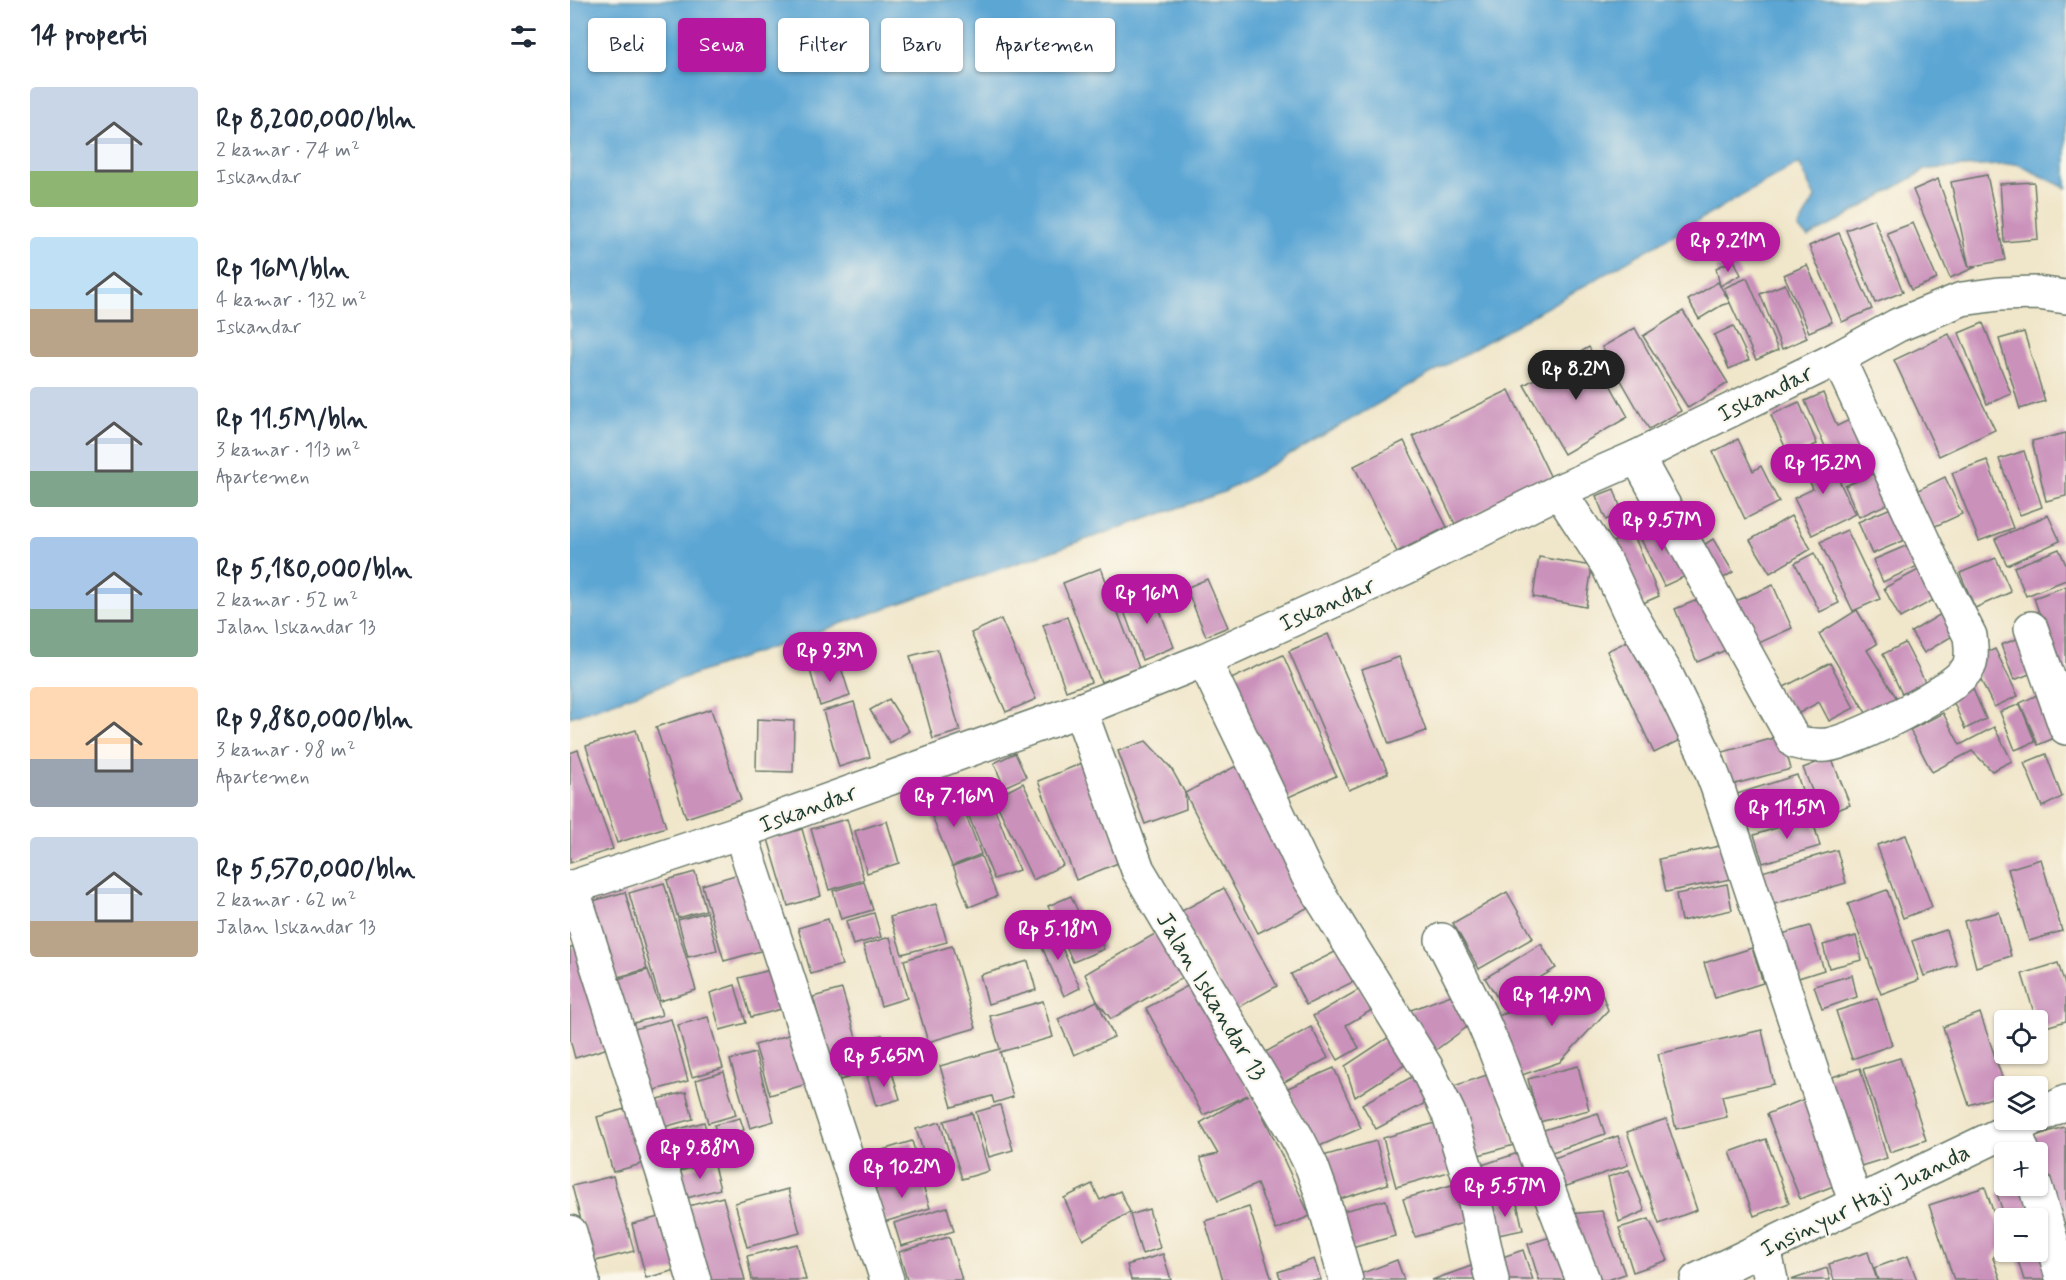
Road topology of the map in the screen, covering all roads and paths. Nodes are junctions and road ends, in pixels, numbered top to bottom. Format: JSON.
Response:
{"nodes":[{"id":1,"x":2066,"y":297,"type":"edge"},
{"id":2,"x":1838,"y":358,"type":"junction"},
{"id":3,"x":1637,"y":457,"type":"junction"},
{"id":4,"x":1559,"y":491,"type":"junction"},
{"id":5,"x":2031,"y":628,"type":"dead end"},
{"id":6,"x":1204,"y":660,"type":"junction"},
{"id":7,"x":1080,"y":711,"type":"junction"},
{"id":8,"x":2066,"y":728,"type":"edge"},
{"id":9,"x":740,"y":832,"type":"junction"},
{"id":10,"x":571,"y":887,"type":"edge"},
{"id":11,"x":1442,"y":940,"type":"dead end"},
{"id":12,"x":2066,"y":1102,"type":"edge"},
{"id":13,"x":2048,"y":1114,"type":"edge"},
{"id":14,"x":2025,"y":1130,"type":"edge"},
{"id":15,"x":2038,"y":1196,"type":"edge"},
{"id":16,"x":1856,"y":1203,"type":"junction"},
{"id":17,"x":570,"y":1232,"type":"edge"},
{"id":18,"x":1764,"y":1248,"type":"junction"},
{"id":19,"x":583,"y":1280,"type":"edge"},
{"id":20,"x":694,"y":1280,"type":"edge"},
{"id":21,"x":887,"y":1280,"type":"edge"},
{"id":22,"x":1346,"y":1280,"type":"edge"},
{"id":23,"x":1492,"y":1280,"type":"edge"},
{"id":24,"x":1583,"y":1280,"type":"edge"},
{"id":25,"x":1697,"y":1280,"type":"edge"},
{"id":26,"x":1771,"y":1280,"type":"edge"},
{"id":27,"x":2063,"y":1280,"type":"edge"}],
"edges":[{"from":1,"to":2,"type":"street","name":"Iskandar"},
{"from":2,"to":3,"type":"street","name":"Iskandar"},
{"from":2,"to":3,"type":"street"},
{"from":3,"to":4,"type":"street","name":"Iskandar"},
{"from":4,"to":6,"type":"street","name":"Iskandar"},
{"from":4,"to":16,"type":"street"},
{"from":5,"to":8,"type":"street"},
{"from":6,"to":7,"type":"street","name":"Iskandar"},
{"from":6,"to":23,"type":"street"},
{"from":7,"to":9,"type":"street","name":"Iskandar"},
{"from":7,"to":22,"type":"street","name":"Jalan Iskandar 13"},
{"from":9,"to":10,"type":"street","name":"Iskandar"},
{"from":9,"to":21,"type":"street"},
{"from":10,"to":20,"type":"street"},
{"from":11,"to":24,"type":"street"},
{"from":12,"to":13,"type":"street","name":"Insinyur Haji Juanda"},
{"from":14,"to":16,"type":"street","name":"Insinyur Haji Juanda"},
{"from":15,"to":27,"type":"street"},
{"from":16,"to":18,"type":"street","name":"Insinyur Haji Juanda"},
{"from":17,"to":19,"type":"street"},
{"from":18,"to":25,"type":"street","name":"Insinyur Haji Juanda"},
{"from":18,"to":26,"type":"street"}]}
